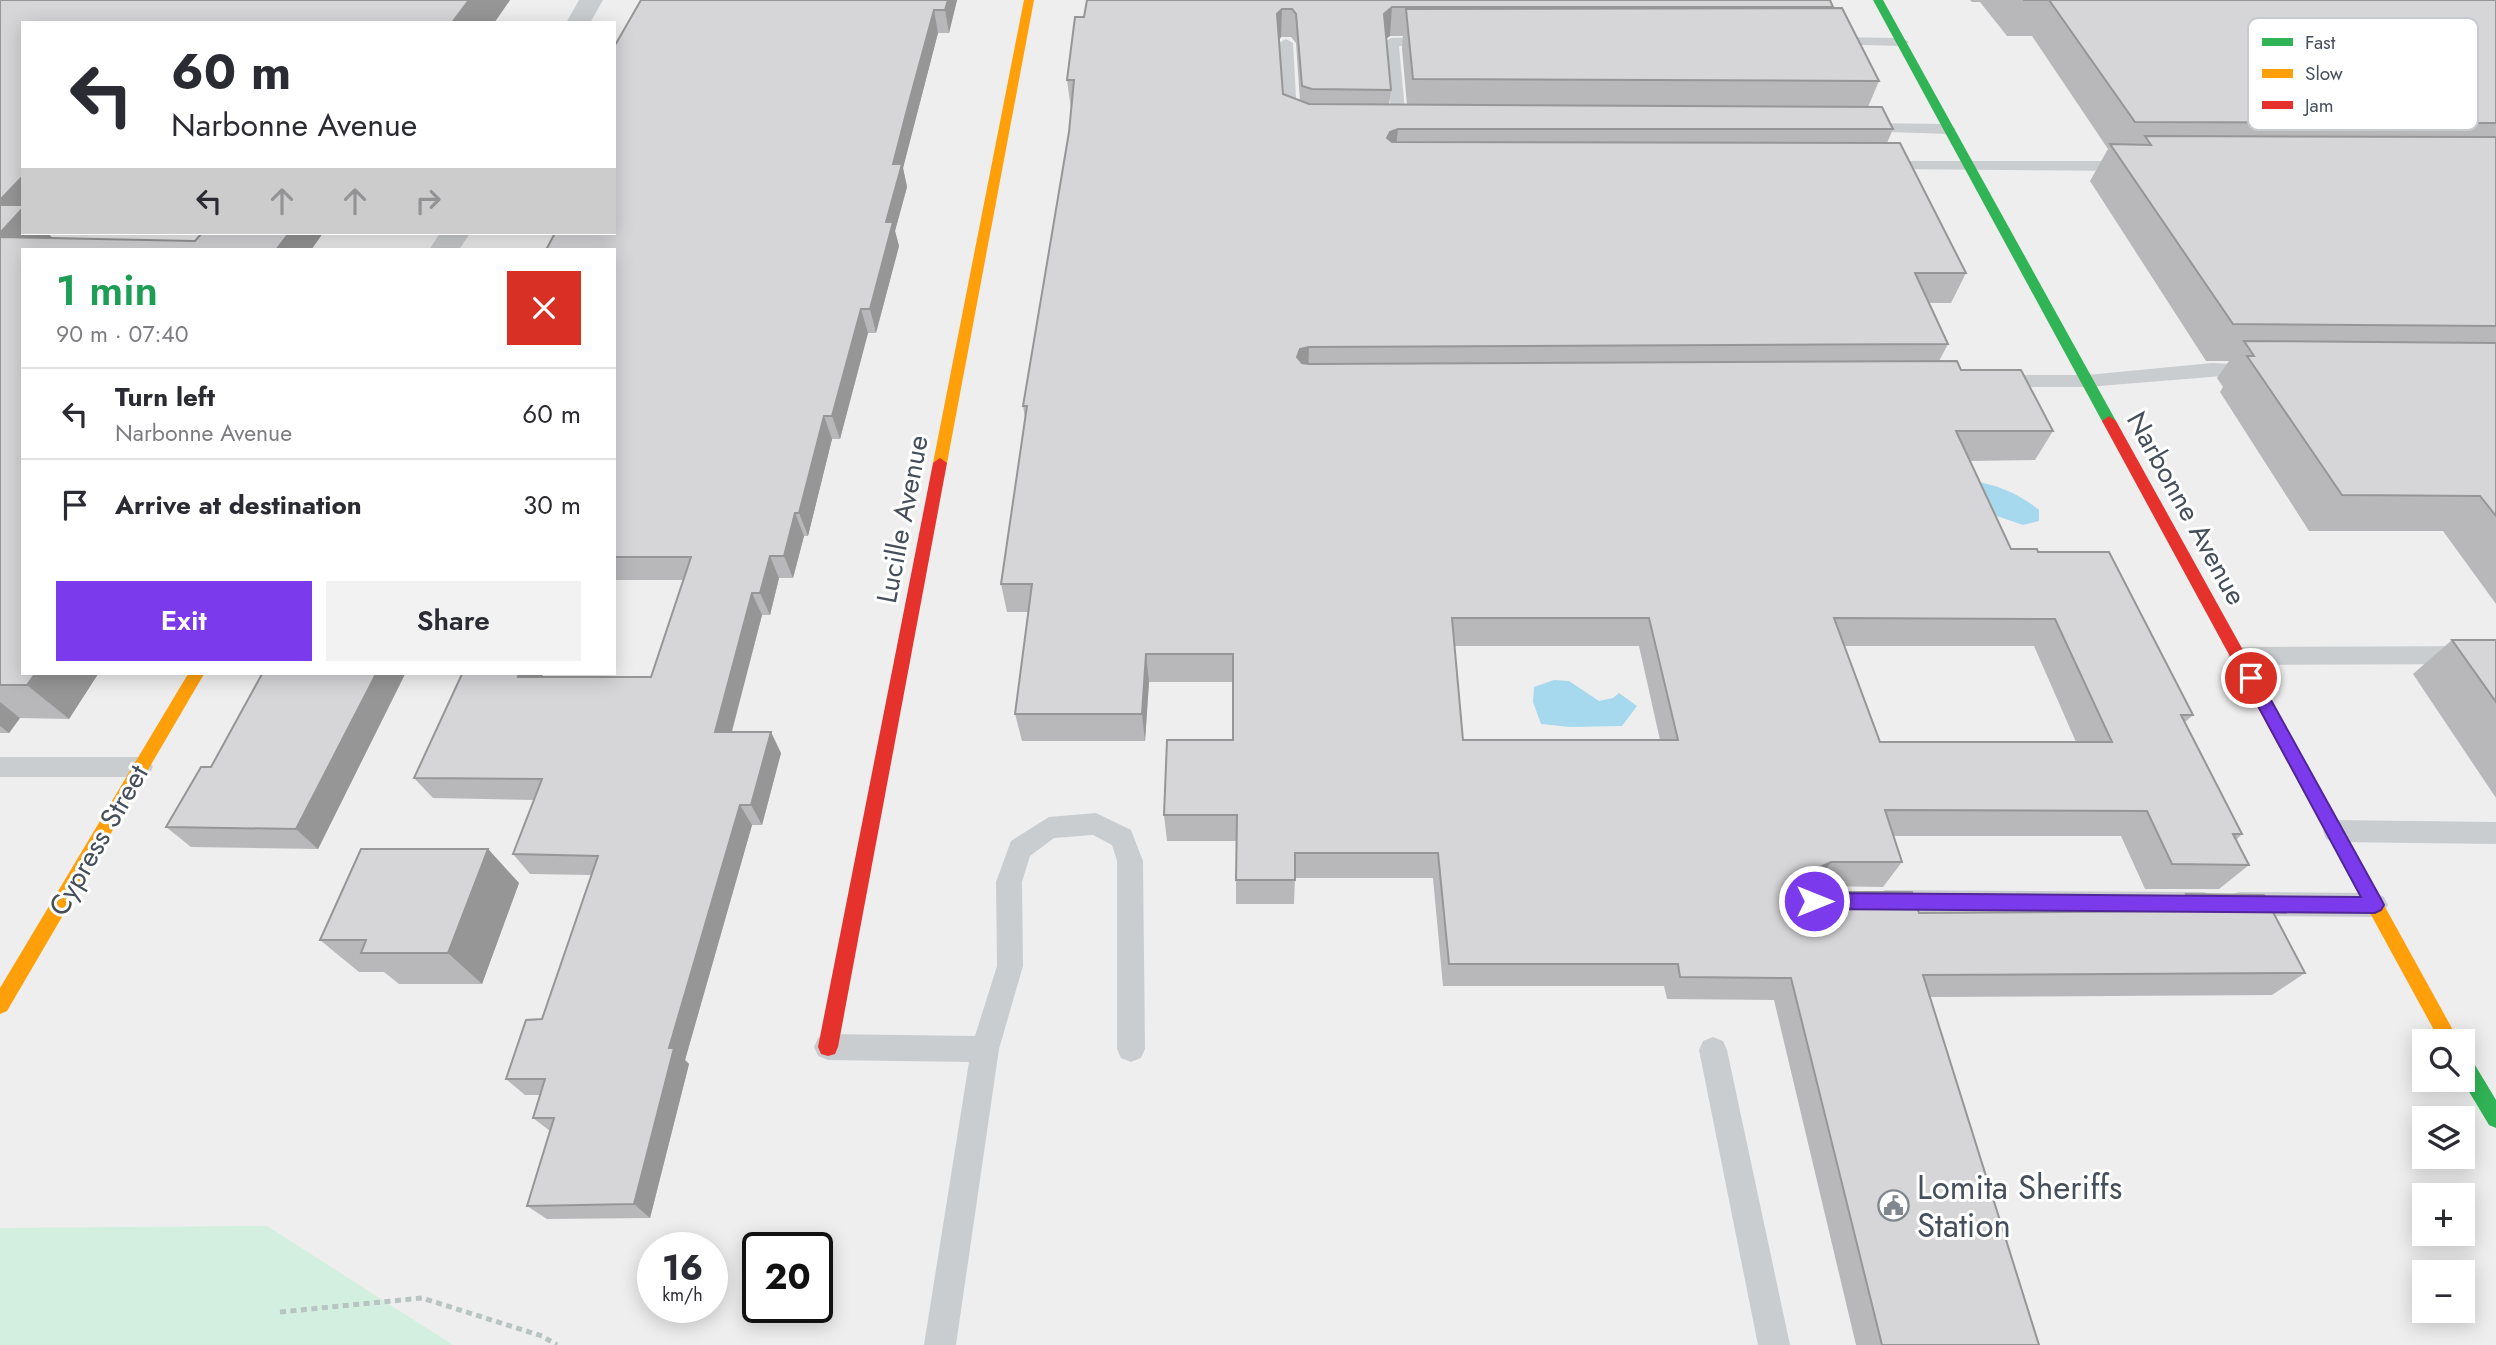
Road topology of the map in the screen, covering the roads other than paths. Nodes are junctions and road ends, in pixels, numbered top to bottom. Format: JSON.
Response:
{"nodes":[{"id":1,"x":591,"y":0,"type":"edge"},
{"id":2,"x":1029,"y":0,"type":"edge"},
{"id":3,"x":1878,"y":0,"type":"edge"},
{"id":4,"x":579,"y":21,"type":"edge"},
{"id":5,"x":1451,"y":41,"type":"edge"},
{"id":6,"x":1812,"y":41,"type":"edge"},
{"id":7,"x":1902,"y":42,"type":"junction"},
{"id":8,"x":1286,"y":43,"type":"edge"},
{"id":9,"x":1307,"y":126,"type":"edge"},
{"id":10,"x":1427,"y":127,"type":"edge"},
{"id":11,"x":1850,"y":128,"type":"edge"},
{"id":12,"x":1948,"y":129,"type":"junction"},
{"id":13,"x":1860,"y":166,"type":"edge"},
{"id":14,"x":1969,"y":166,"type":"junction"},
{"id":15,"x":2150,"y":166,"type":"edge"},
{"id":16,"x":2266,"y":369,"type":"edge"},
{"id":17,"x":1977,"y":381,"type":"edge"},
{"id":18,"x":2087,"y":381,"type":"junction"},
{"id":19,"x":2496,"y":655,"type":"edge"},
{"id":20,"x":2239,"y":656,"type":"junction"},
{"id":21,"x":195,"y":675,"type":"edge"},
{"id":22,"x":0,"y":767,"type":"edge"},
{"id":23,"x":141,"y":767,"type":"junction"},
{"id":24,"x":2335,"y":831,"type":"junction"},
{"id":25,"x":2496,"y":833,"type":"edge"},
{"id":26,"x":1855,"y":901,"type":"edge"},
{"id":27,"x":2375,"y":905,"type":"junction"},
{"id":28,"x":4,"y":992,"type":"edge"},
{"id":29,"x":2443,"y":1029,"type":"edge"},
{"id":30,"x":828,"y":1047,"type":"joint"},
{"id":31,"x":985,"y":1049,"type":"junction"},
{"id":32,"x":1131,"y":1049,"type":"dead end"},
{"id":33,"x":1713,"y":1051,"type":"dead end"},
{"id":34,"x":2475,"y":1083,"type":"edge"},
{"id":35,"x":2496,"y":1118,"type":"edge"},
{"id":36,"x":940,"y":1345,"type":"edge"},
{"id":37,"x":1774,"y":1345,"type":"edge"}],
"edges":[{"from":1,"to":4,"type":"street"},
{"from":2,"to":30,"type":"street","name":"Lucille Avenue"},
{"from":3,"to":7,"type":"street","name":"Narbonne Avenue"},
{"from":5,"to":10,"type":"lane"},
{"from":6,"to":7,"type":"lane"},
{"from":7,"to":12,"type":"street","name":"Narbonne Avenue"},
{"from":8,"to":9,"type":"lane"},
{"from":11,"to":12,"type":"lane"},
{"from":12,"to":14,"type":"street","name":"Narbonne Avenue"},
{"from":13,"to":14,"type":"lane"},
{"from":14,"to":15,"type":"lane"},
{"from":14,"to":18,"type":"street","name":"Narbonne Avenue"},
{"from":16,"to":18,"type":"lane"},
{"from":17,"to":18,"type":"lane"},
{"from":18,"to":20,"type":"street","name":"Narbonne Avenue"},
{"from":19,"to":20,"type":"lane"},
{"from":20,"to":24,"type":"street","name":"Narbonne Avenue"},
{"from":21,"to":23,"type":"street","name":"Cypress Street"},
{"from":22,"to":23,"type":"lane"},
{"from":23,"to":28,"type":"street","name":"Cypress Street"},
{"from":24,"to":25,"type":"lane"},
{"from":24,"to":27,"type":"street","name":"Narbonne Avenue"},
{"from":26,"to":27,"type":"lane"},
{"from":27,"to":29,"type":"street","name":"Narbonne Avenue"},
{"from":30,"to":31,"type":"lane"},
{"from":31,"to":32,"type":"lane"},
{"from":31,"to":36,"type":"lane"},
{"from":33,"to":37,"type":"lane"},
{"from":34,"to":35,"type":"street"}]}
